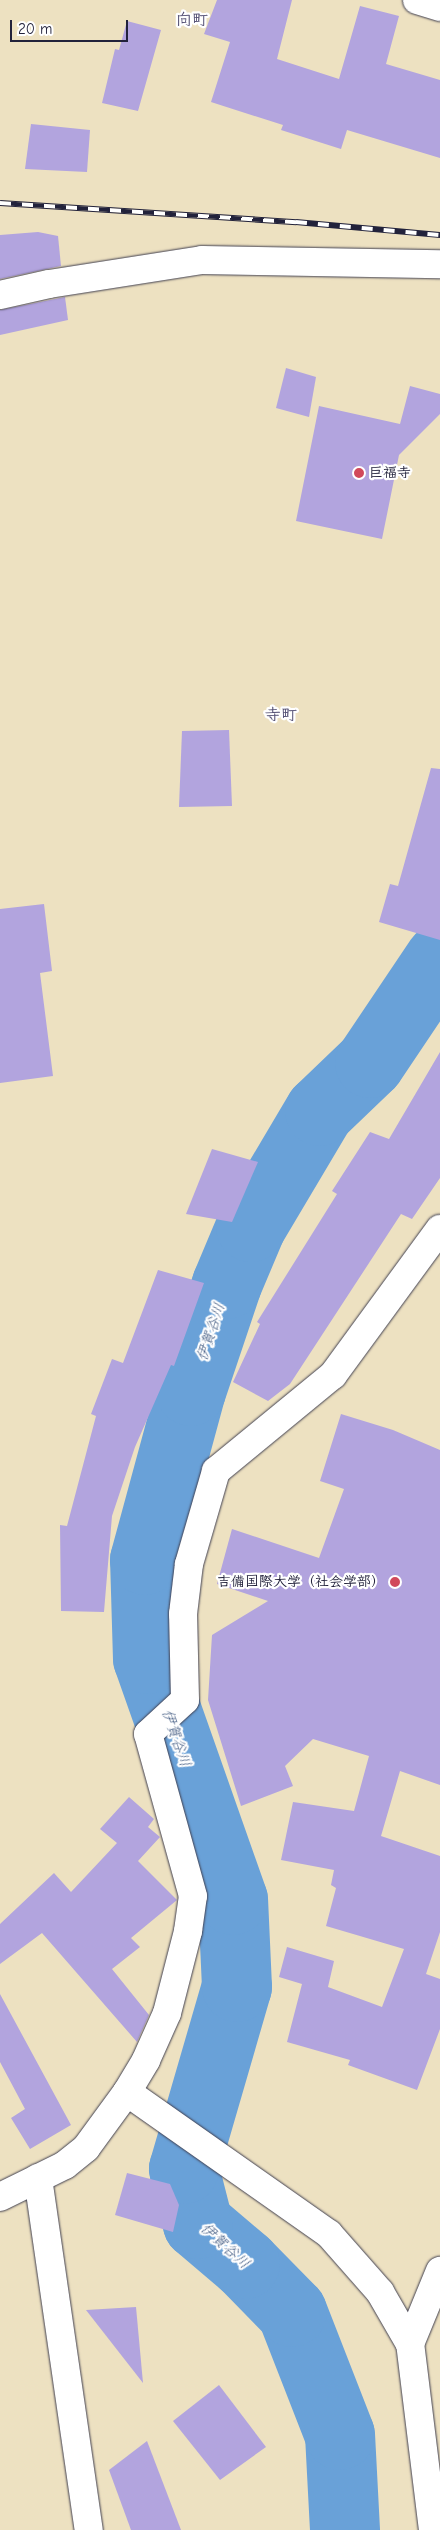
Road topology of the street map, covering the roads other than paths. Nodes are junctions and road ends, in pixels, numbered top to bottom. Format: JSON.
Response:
{"nodes":[{"id":1,"x":417,"y":0,"type":"edge"},
{"id":2,"x":440,"y":7,"type":"edge"},
{"id":3,"x":440,"y":264,"type":"edge"},
{"id":4,"x":0,"y":295,"type":"edge"},
{"id":5,"x":440,"y":1229,"type":"edge"},
{"id":6,"x":137,"y":2100,"type":"junction"},
{"id":7,"x":38,"y":2178,"type":"junction"},
{"id":8,"x":0,"y":2197,"type":"edge"},
{"id":9,"x":440,"y":2271,"type":"edge"},
{"id":10,"x":410,"y":2344,"type":"junction"},
{"id":11,"x":89,"y":2530,"type":"edge"},
{"id":12,"x":433,"y":2530,"type":"edge"}],
"edges":[{"from":1,"to":2,"type":"street"},
{"from":3,"to":4,"type":"street"},
{"from":5,"to":6,"type":"street"},
{"from":6,"to":7,"type":"street"},
{"from":6,"to":10,"type":"street"},
{"from":7,"to":8,"type":"street"},
{"from":7,"to":11,"type":"street"},
{"from":9,"to":10,"type":"street"},
{"from":10,"to":12,"type":"street"}]}
